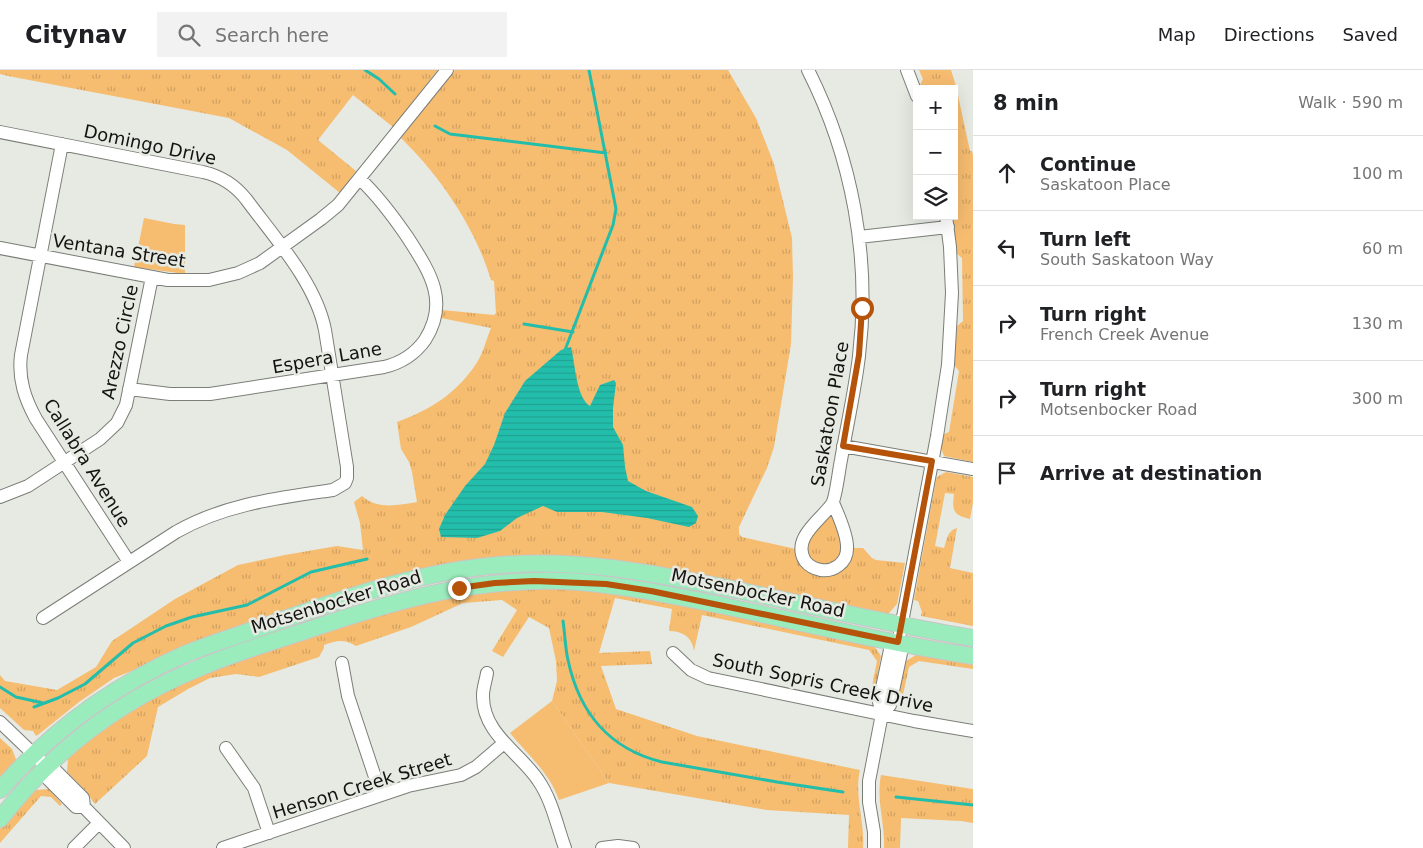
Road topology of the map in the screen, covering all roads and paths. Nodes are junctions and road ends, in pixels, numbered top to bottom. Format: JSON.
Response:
{"nodes":[{"id":1,"x":446,"y":70,"type":"edge"},
{"id":2,"x":808,"y":70,"type":"edge"},
{"id":3,"x":907,"y":70,"type":"edge"},
{"id":4,"x":913,"y":86,"type":"edge"},
{"id":5,"x":0,"y":132,"type":"edge"},
{"id":6,"x":62,"y":144,"type":"junction"},
{"id":7,"x":360,"y":179,"type":"junction"},
{"id":8,"x":947,"y":221,"type":"edge"},
{"id":9,"x":858,"y":237,"type":"junction"},
{"id":10,"x":0,"y":248,"type":"edge"},
{"id":11,"x":282,"y":248,"type":"junction"},
{"id":12,"x":40,"y":255,"type":"junction"},
{"id":13,"x":152,"y":277,"type":"junction"},
{"id":14,"x":332,"y":375,"type":"junction"},
{"id":15,"x":129,"y":389,"type":"junction"},
{"id":16,"x":843,"y":446,"type":"junction"},
{"id":17,"x":932,"y":461,"type":"junction"},
{"id":18,"x":65,"y":462,"type":"junction"},
{"id":19,"x":973,"y":469,"type":"edge"},
{"id":20,"x":0,"y":497,"type":"edge"},
{"id":21,"x":833,"y":503,"type":"junction"},
{"id":22,"x":129,"y":562,"type":"junction"},
{"id":23,"x":43,"y":618,"type":"dead end"},
{"id":24,"x":901,"y":624,"type":"junction"},
{"id":25,"x":973,"y":638,"type":"edge"},
{"id":26,"x":898,"y":642,"type":"junction"},
{"id":27,"x":673,"y":653,"type":"dead end"},
{"id":28,"x":973,"y":656,"type":"edge"},
{"id":29,"x":342,"y":663,"type":"dead end"},
{"id":30,"x":487,"y":673,"type":"dead end"},
{"id":31,"x":882,"y":714,"type":"junction"},
{"id":32,"x":0,"y":722,"type":"edge"},
{"id":33,"x":973,"y":731,"type":"edge"},
{"id":34,"x":504,"y":743,"type":"junction"},
{"id":35,"x":226,"y":748,"type":"dead end"},
{"id":36,"x":34,"y":754,"type":"junction"},
{"id":37,"x":46,"y":766,"type":"junction"},
{"id":38,"x":0,"y":790,"type":"edge"},
{"id":39,"x":381,"y":795,"type":"junction"},
{"id":40,"x":0,"y":819,"type":"edge"},
{"id":41,"x":99,"y":823,"type":"junction"},
{"id":42,"x":270,"y":832,"type":"junction"},
{"id":43,"x":74,"y":848,"type":"edge"},
{"id":44,"x":124,"y":848,"type":"edge"},
{"id":45,"x":223,"y":848,"type":"edge"},
{"id":46,"x":565,"y":848,"type":"edge"},
{"id":47,"x":602,"y":848,"type":"edge"},
{"id":48,"x":633,"y":848,"type":"edge"},
{"id":49,"x":874,"y":848,"type":"edge"}],
"edges":[{"from":1,"to":7,"type":"street","name":"Ventana Street"},
{"from":2,"to":9,"type":"street","name":"Saskatoon Place"},
{"from":3,"to":4,"type":"street"},
{"from":5,"to":6,"type":"street","name":"Domingo Drive"},
{"from":6,"to":11,"type":"street","name":"Domingo Drive"},
{"from":6,"to":12,"type":"street","name":"Callabra Avenue"},
{"from":7,"to":11,"type":"street","name":"Ventana Street"},
{"from":7,"to":14,"type":"street","name":"Espera Lane"},
{"from":8,"to":9,"type":"street"},
{"from":8,"to":17,"type":"street"},
{"from":9,"to":16,"type":"street","name":"Saskatoon Place"},
{"from":10,"to":12,"type":"street","name":"Ventana Street"},
{"from":11,"to":13,"type":"street","name":"Ventana Street"},
{"from":11,"to":14,"type":"street","name":"Domingo Drive"},
{"from":12,"to":13,"type":"street","name":"Ventana Street"},
{"from":12,"to":18,"type":"street","name":"Callabra Avenue"},
{"from":13,"to":15,"type":"street","name":"Arezzo Circle"},
{"from":14,"to":15,"type":"street","name":"Espera Lane"},
{"from":14,"to":22,"type":"street","name":"Domingo Drive"},
{"from":15,"to":18,"type":"street","name":"Arezzo Circle"},
{"from":16,"to":17,"type":"street"},
{"from":16,"to":21,"type":"street","name":"Saskatoon Place"},
{"from":17,"to":19,"type":"street"},
{"from":17,"to":24,"type":"street"},
{"from":18,"to":20,"type":"street","name":"Arezzo Circle"},
{"from":18,"to":22,"type":"street","name":"Callabra Avenue"},
{"from":21,"to":21,"type":"street","name":"Saskatoon Place"},
{"from":22,"to":23,"type":"street"},
{"from":24,"to":25,"type":"main road","name":"Motsenbocker Road"},
{"from":24,"to":26,"type":"street"},
{"from":24,"to":36,"type":"main road","name":"Motsenbocker Road"},
{"from":26,"to":28,"type":"main road","name":"Motsenbocker Road"},
{"from":26,"to":31,"type":"street"},
{"from":26,"to":37,"type":"main road","name":"Motsenbocker Road"},
{"from":27,"to":31,"type":"street","name":"South Sopris Creek Drive"},
{"from":29,"to":39,"type":"street"},
{"from":30,"to":34,"type":"street"},
{"from":31,"to":33,"type":"street","name":"South Sopris Creek Drive"},
{"from":31,"to":49,"type":"street"},
{"from":32,"to":36,"type":"street"},
{"from":34,"to":39,"type":"street","name":"Henson Creek Street"},
{"from":34,"to":46,"type":"street"},
{"from":35,"to":42,"type":"street"},
{"from":36,"to":37,"type":"street"},
{"from":36,"to":38,"type":"main road","name":"Motsenbocker Road"},
{"from":37,"to":40,"type":"main road","name":"Motsenbocker Road"},
{"from":37,"to":41,"type":"street"},
{"from":39,"to":42,"type":"street","name":"Henson Creek Street"},
{"from":41,"to":43,"type":"street"},
{"from":41,"to":44,"type":"street"},
{"from":42,"to":45,"type":"street","name":"Henson Creek Street"},
{"from":47,"to":48,"type":"street"}]}
